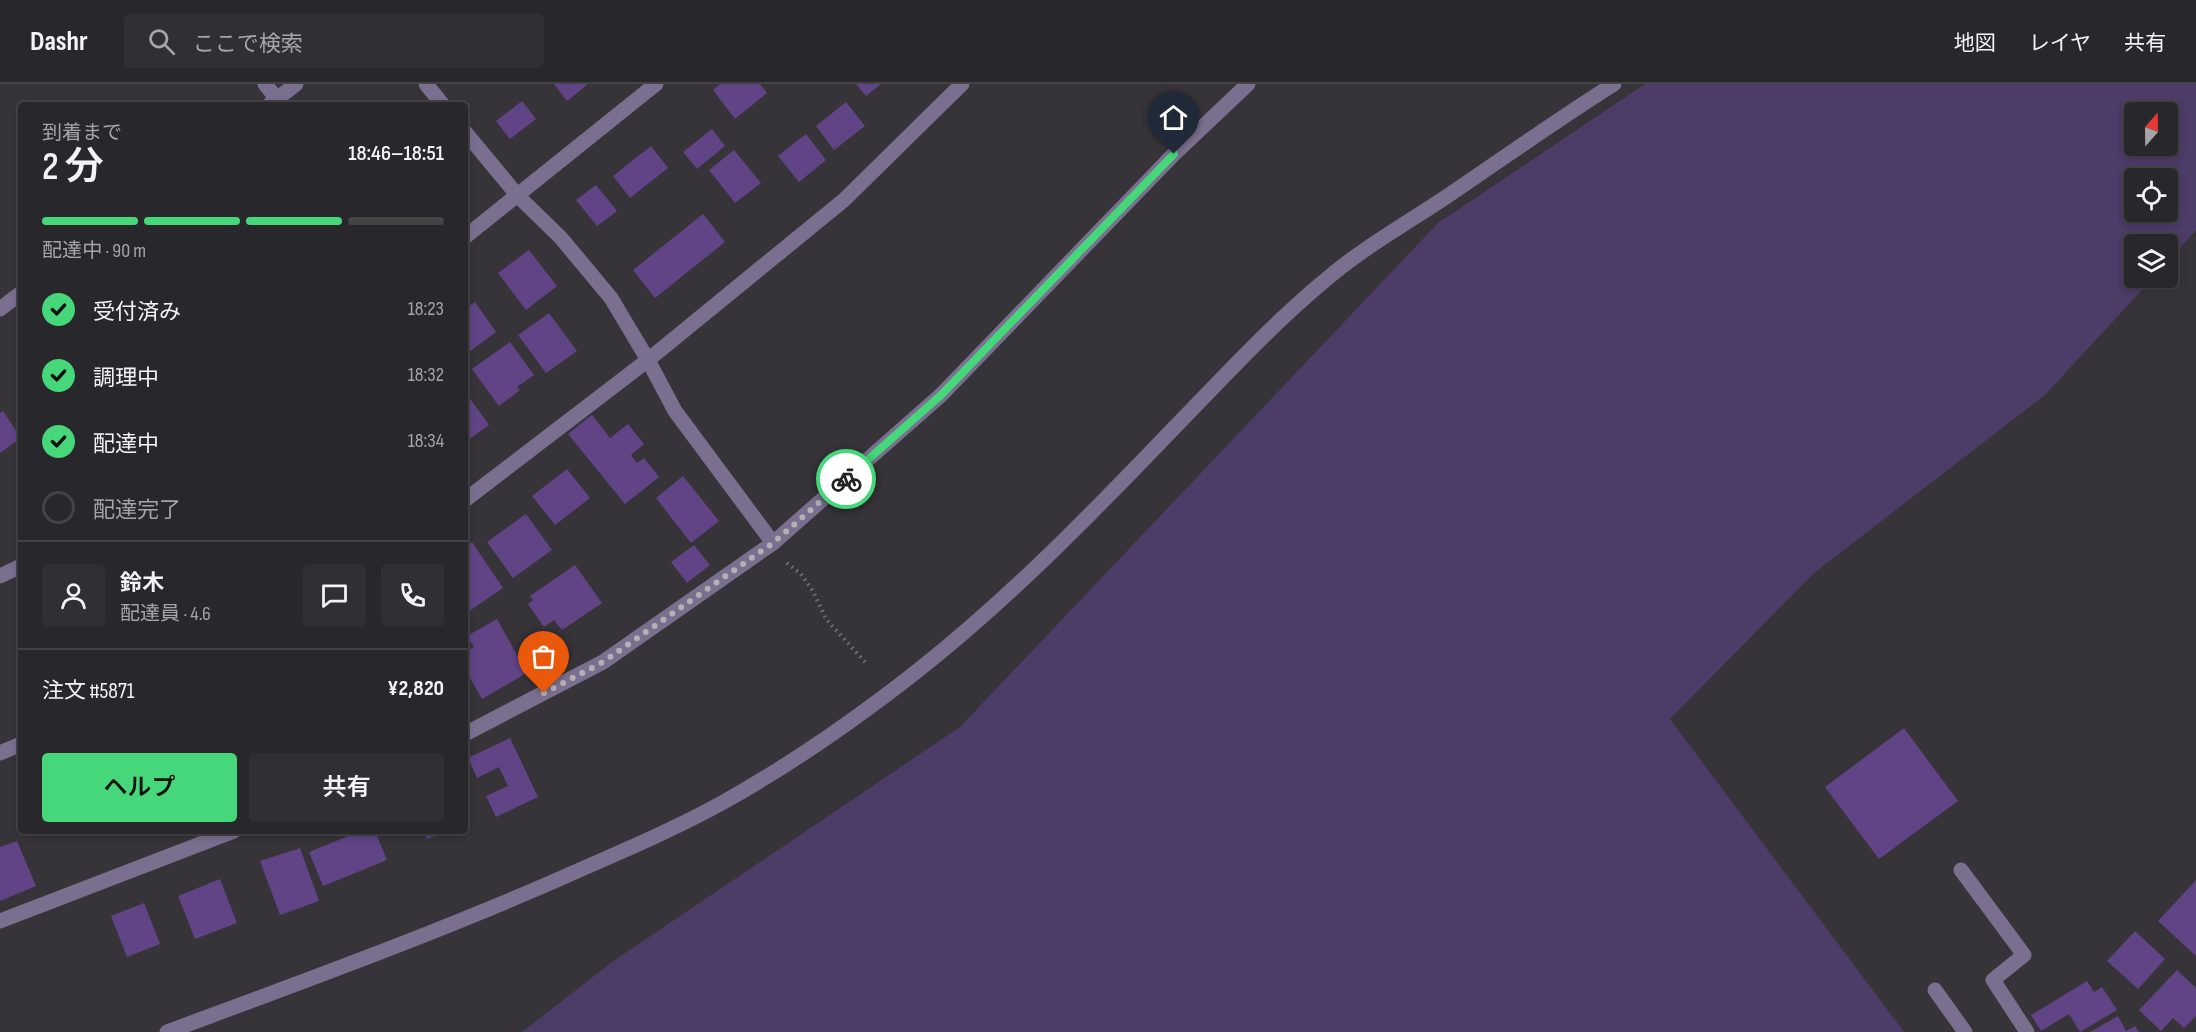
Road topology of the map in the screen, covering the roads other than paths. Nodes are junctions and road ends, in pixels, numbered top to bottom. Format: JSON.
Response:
{"nodes":[{"id":1,"x":265,"y":84,"type":"edge"},
{"id":2,"x":296,"y":84,"type":"edge"},
{"id":3,"x":426,"y":84,"type":"edge"},
{"id":4,"x":656,"y":84,"type":"edge"},
{"id":5,"x":962,"y":84,"type":"edge"},
{"id":6,"x":1248,"y":84,"type":"edge"},
{"id":7,"x":1614,"y":84,"type":"edge"},
{"id":8,"x":273,"y":102,"type":"edge"},
{"id":9,"x":441,"y":102,"type":"edge"},
{"id":10,"x":468,"y":136,"type":"edge"},
{"id":11,"x":518,"y":196,"type":"junction"},
{"id":12,"x":468,"y":235,"type":"edge"},
{"id":13,"x":18,"y":295,"type":"edge"},
{"id":14,"x":0,"y":309,"type":"edge"},
{"id":15,"x":648,"y":360,"type":"junction"},
{"id":16,"x":468,"y":498,"type":"edge"},
{"id":17,"x":773,"y":543,"type":"junction"},
{"id":18,"x":18,"y":567,"type":"edge"},
{"id":19,"x":0,"y":576,"type":"edge"},
{"id":20,"x":468,"y":732,"type":"edge"},
{"id":21,"x":18,"y":745,"type":"edge"},
{"id":22,"x":0,"y":753,"type":"edge"},
{"id":23,"x":226,"y":834,"type":"edge"},
{"id":24,"x":1961,"y":870,"type":"dead end"},
{"id":25,"x":0,"y":921,"type":"edge"},
{"id":26,"x":1935,"y":990,"type":"dead end"},
{"id":27,"x":2021,"y":1030,"type":"edge"},
{"id":28,"x":167,"y":1032,"type":"edge"},
{"id":29,"x":1965,"y":1032,"type":"edge"}],
"edges":[{"from":1,"to":8,"type":"street"},
{"from":2,"to":8,"type":"street"},
{"from":3,"to":9,"type":"street"},
{"from":4,"to":11,"type":"street"},
{"from":5,"to":15,"type":"street"},
{"from":6,"to":17,"type":"street"},
{"from":7,"to":28,"type":"street"},
{"from":10,"to":11,"type":"street"},
{"from":11,"to":12,"type":"street"},
{"from":11,"to":15,"type":"street"},
{"from":13,"to":14,"type":"street"},
{"from":15,"to":16,"type":"street"},
{"from":15,"to":17,"type":"street"},
{"from":17,"to":20,"type":"street"},
{"from":18,"to":19,"type":"street"},
{"from":21,"to":22,"type":"street"},
{"from":23,"to":25,"type":"street"},
{"from":24,"to":27,"type":"street"},
{"from":26,"to":29,"type":"street"}]}
